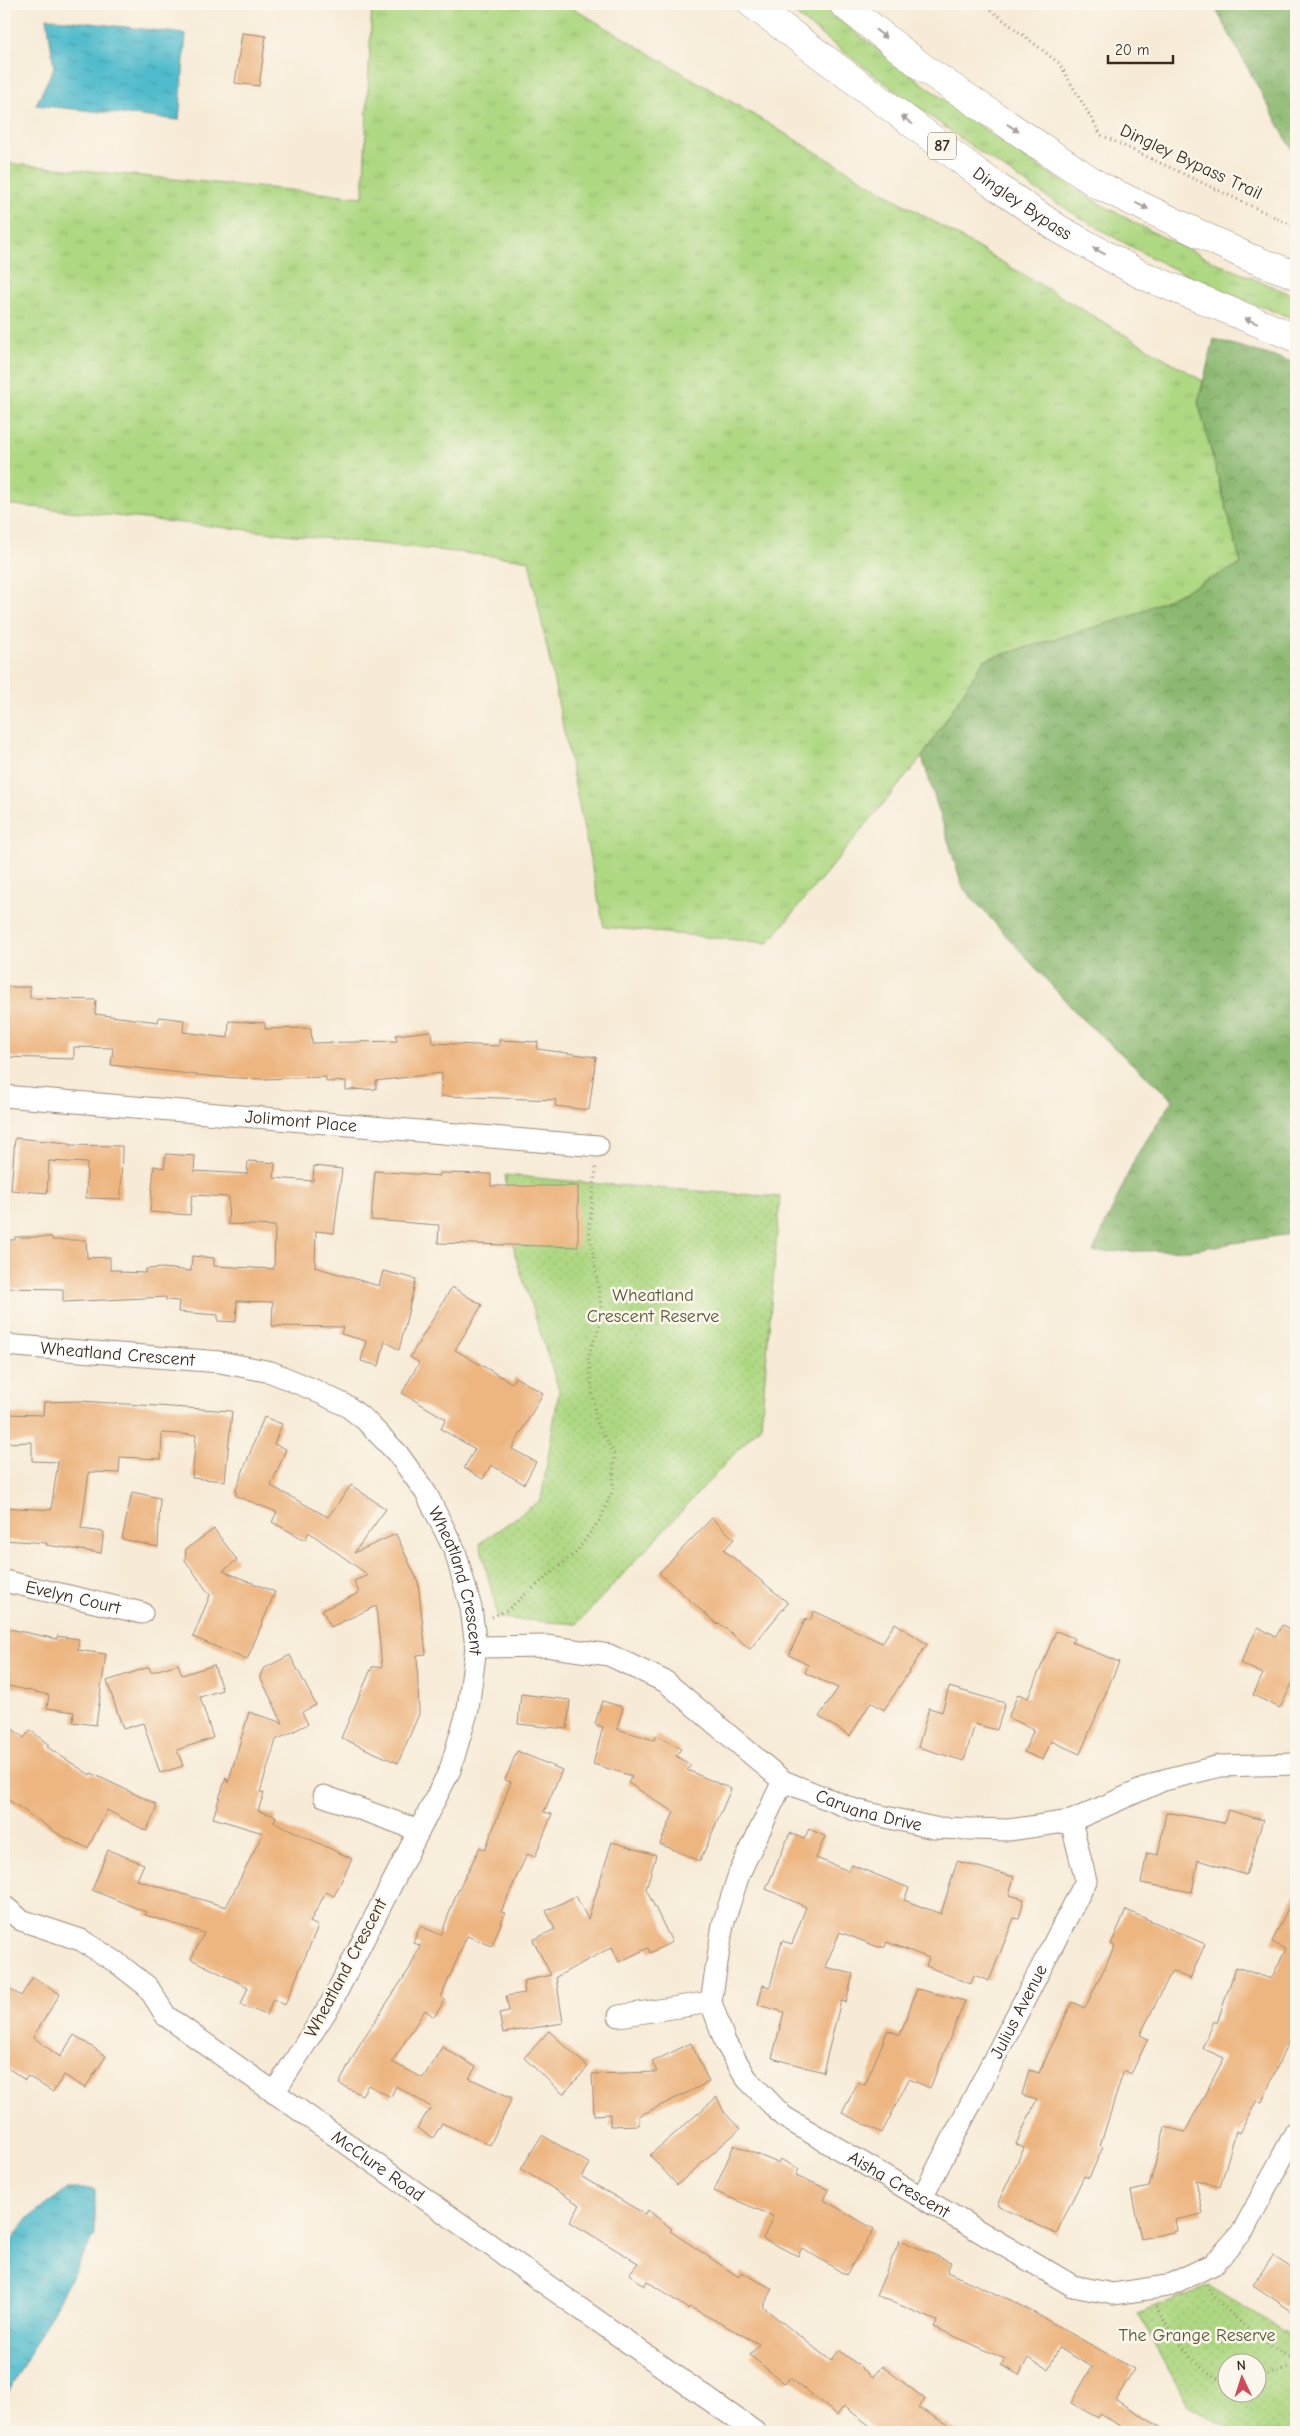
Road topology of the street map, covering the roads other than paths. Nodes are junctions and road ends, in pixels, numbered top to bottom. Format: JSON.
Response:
{"nodes":[{"id":1,"x":752,"y":4,"type":"edge"},
{"id":2,"x":843,"y":4,"type":"edge"},
{"id":3,"x":1296,"y":275,"type":"edge"},
{"id":4,"x":1296,"y":338,"type":"edge"},
{"id":5,"x":4,"y":1096,"type":"edge"},
{"id":6,"x":598,"y":1146,"type":"road end"},
{"id":7,"x":4,"y":1345,"type":"edge"},
{"id":8,"x":4,"y":1581,"type":"edge"},
{"id":9,"x":142,"y":1614,"type":"dead end"},
{"id":10,"x":476,"y":1647,"type":"junction"},
{"id":11,"x":1296,"y":1764,"type":"edge"},
{"id":12,"x":783,"y":1781,"type":"junction"},
{"id":13,"x":324,"y":1796,"type":"dead end"},
{"id":14,"x":1071,"y":1821,"type":"junction"},
{"id":15,"x":418,"y":1830,"type":"junction"},
{"id":16,"x":4,"y":1906,"type":"edge"},
{"id":17,"x":711,"y":2002,"type":"junction"},
{"id":18,"x":619,"y":2016,"type":"dead end"},
{"id":19,"x":274,"y":2093,"type":"junction"},
{"id":20,"x":1296,"y":2131,"type":"edge"},
{"id":21,"x":922,"y":2198,"type":"junction"},
{"id":22,"x":754,"y":2432,"type":"edge"}],
"edges":[{"from":4,"to":1,"type":"highway","name":"Dingley Bypass","number":"87","one_way":true},
{"from":2,"to":3,"type":"highway","one_way":true},
{"from":5,"to":6,"type":"street","name":"Jolimont Place"},
{"from":7,"to":10,"type":"street","name":"Wheatland Crescent"},
{"from":8,"to":9,"type":"street","name":"Evelyn Court"},
{"from":10,"to":12,"type":"street","name":"Caruana Drive"},
{"from":10,"to":15,"type":"street","name":"Wheatland Crescent"},
{"from":11,"to":14,"type":"street","name":"Caruana Drive"},
{"from":12,"to":14,"type":"street","name":"Caruana Drive"},
{"from":12,"to":17,"type":"street","name":"Aisha Crescent"},
{"from":13,"to":15,"type":"street"},
{"from":14,"to":21,"type":"street","name":"Julius Avenue"},
{"from":15,"to":19,"type":"street","name":"Wheatland Crescent"},
{"from":16,"to":19,"type":"street","name":"McClure Road"},
{"from":17,"to":18,"type":"street"},
{"from":17,"to":21,"type":"street","name":"Aisha Crescent"},
{"from":19,"to":22,"type":"street","name":"McClure Road"},
{"from":20,"to":21,"type":"street","name":"Aisha Crescent"}]}
